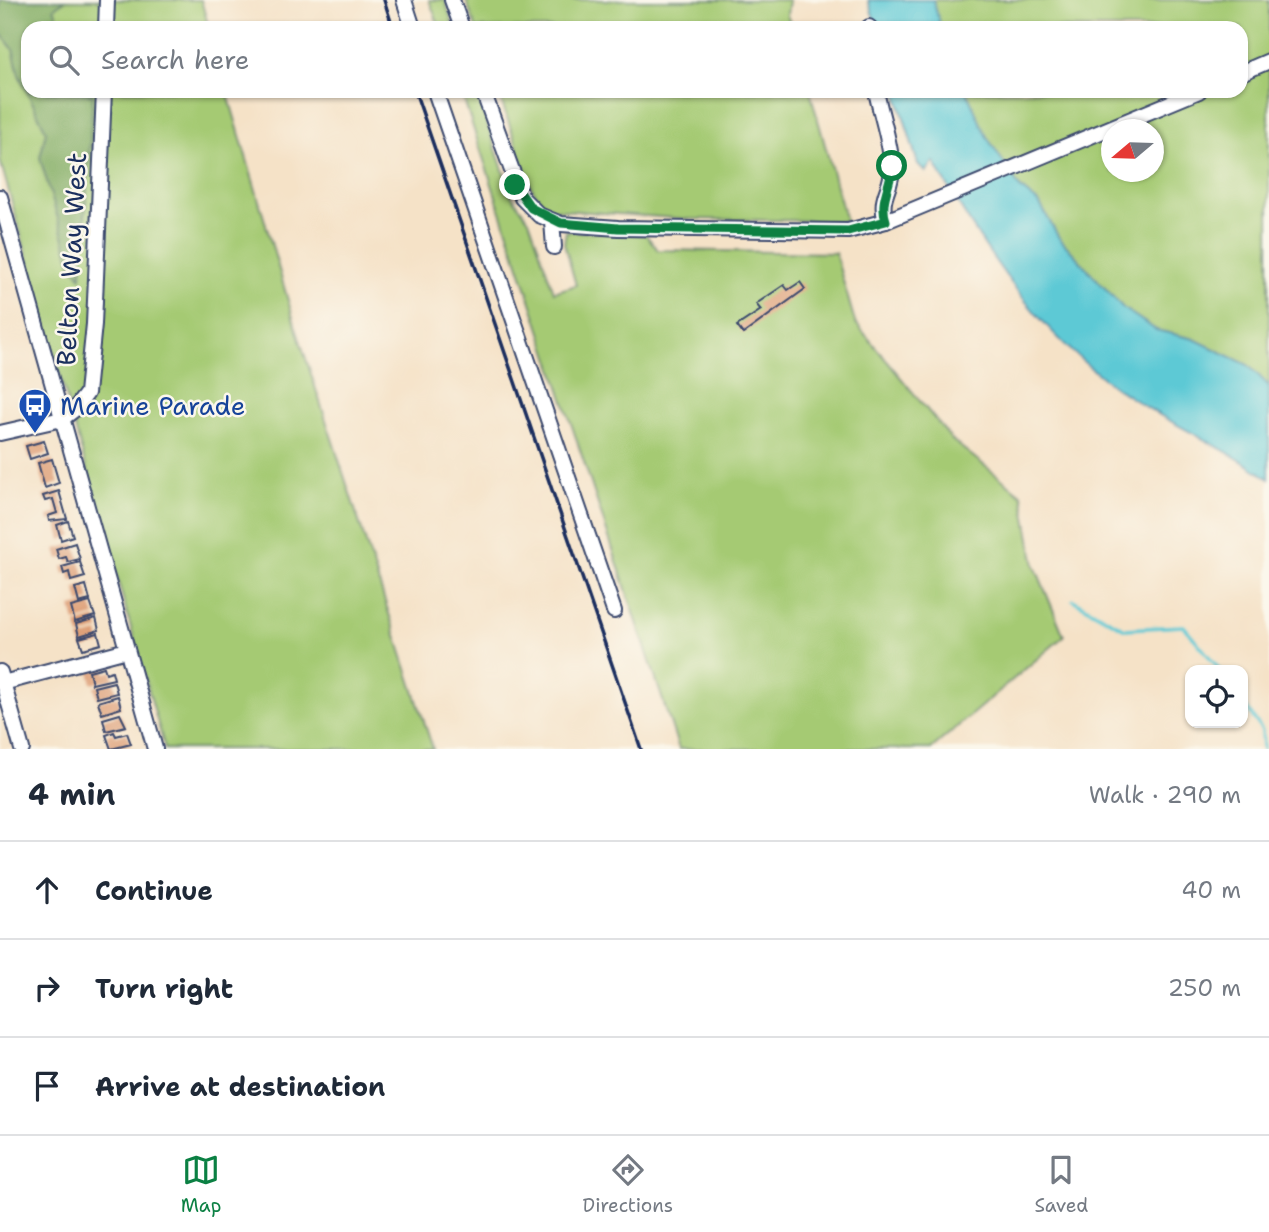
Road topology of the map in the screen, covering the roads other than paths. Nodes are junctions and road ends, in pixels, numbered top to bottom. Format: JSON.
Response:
{"nodes":[{"id":1,"x":107,"y":0,"type":"edge"},
{"id":2,"x":404,"y":0,"type":"edge"},
{"id":3,"x":453,"y":0,"type":"edge"},
{"id":4,"x":106,"y":21,"type":"edge"},
{"id":5,"x":411,"y":21,"type":"edge"},
{"id":6,"x":460,"y":21,"type":"edge"},
{"id":7,"x":1269,"y":61,"type":"edge"},
{"id":8,"x":1248,"y":70,"type":"edge"},
{"id":9,"x":104,"y":98,"type":"edge"},
{"id":10,"x":437,"y":98,"type":"edge"},
{"id":11,"x":485,"y":98,"type":"edge"},
{"id":12,"x":877,"y":98,"type":"edge"},
{"id":13,"x":1177,"y":98,"type":"edge"},
{"id":14,"x":0,"y":197,"type":"edge"},
{"id":15,"x":552,"y":221,"type":"junction"},
{"id":16,"x":886,"y":221,"type":"junction"},
{"id":17,"x":554,"y":247,"type":"dead end"},
{"id":18,"x":62,"y":419,"type":"junction"},
{"id":19,"x":0,"y":433,"type":"edge"},
{"id":20,"x":614,"y":611,"type":"dead end"},
{"id":21,"x":127,"y":650,"type":"junction"},
{"id":22,"x":1,"y":678,"type":"edge"},
{"id":23,"x":22,"y":749,"type":"edge"},
{"id":24,"x":155,"y":749,"type":"edge"}],
"edges":[{"from":1,"to":4,"type":"street"},
{"from":2,"to":5,"type":"street"},
{"from":3,"to":6,"type":"street"},
{"from":7,"to":8,"type":"street"},
{"from":9,"to":18,"type":"street","name":"Belton Way West"},
{"from":10,"to":20,"type":"street"},
{"from":11,"to":15,"type":"street"},
{"from":12,"to":16,"type":"street"},
{"from":13,"to":16,"type":"street"},
{"from":14,"to":18,"type":"street"},
{"from":15,"to":16,"type":"street"},
{"from":15,"to":17,"type":"street"},
{"from":18,"to":19,"type":"street"},
{"from":18,"to":21,"type":"street"},
{"from":21,"to":22,"type":"street"},
{"from":21,"to":24,"type":"street"},
{"from":22,"to":23,"type":"street"}]}
